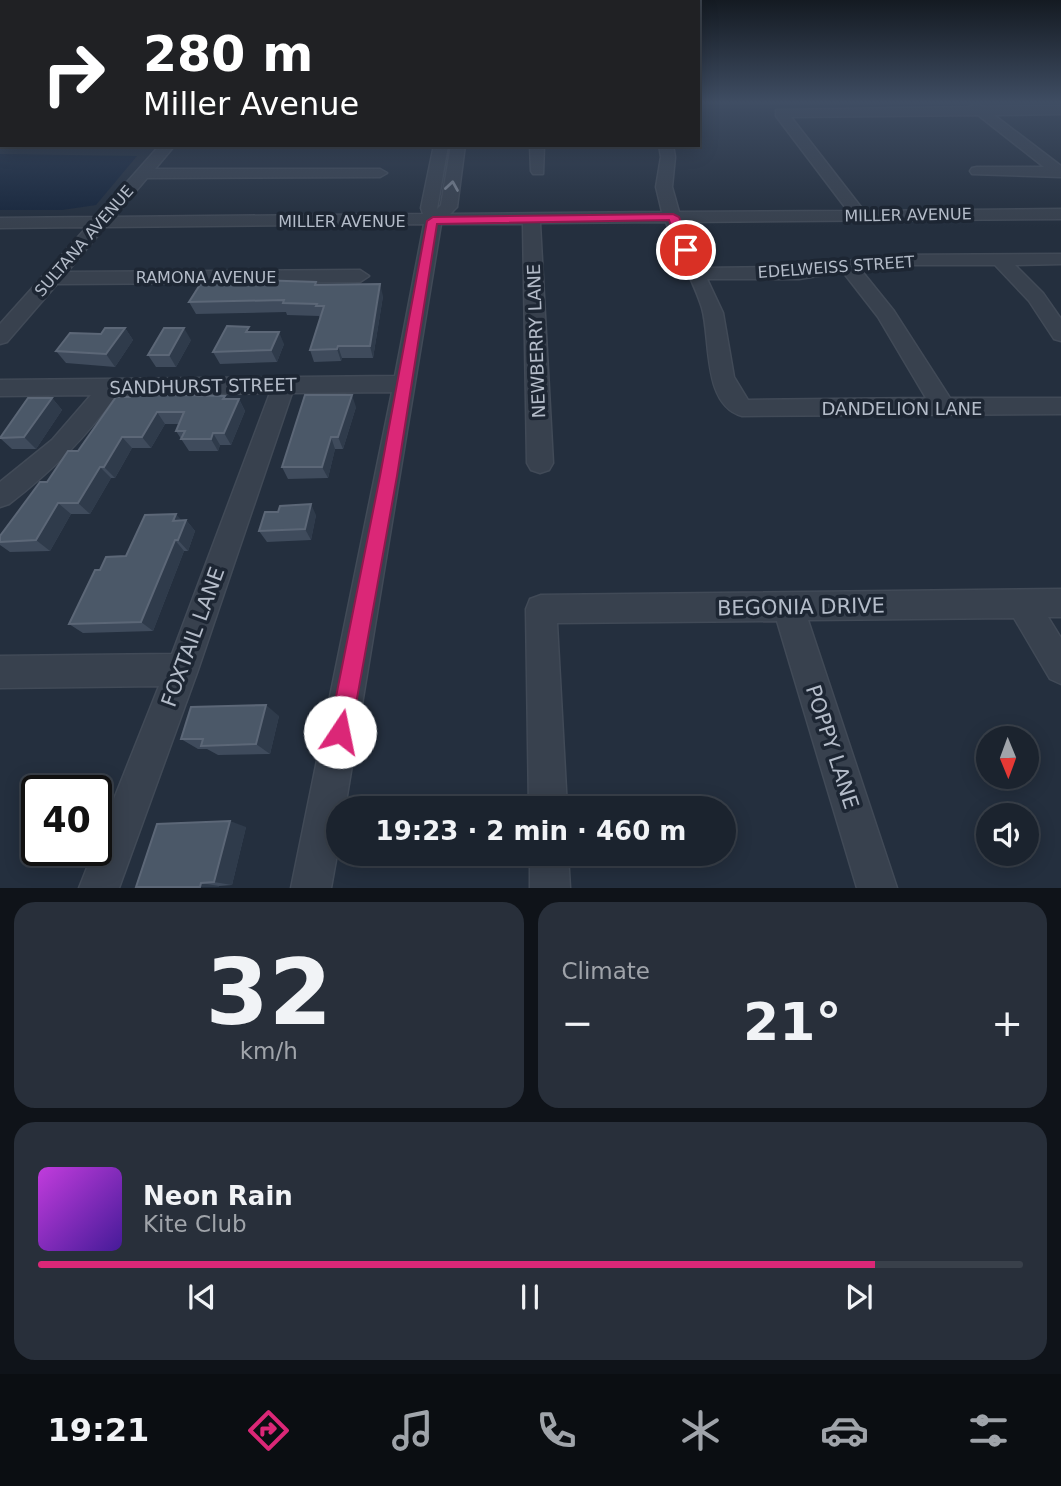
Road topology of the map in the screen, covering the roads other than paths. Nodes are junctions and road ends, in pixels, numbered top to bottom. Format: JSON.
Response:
{"nodes":[{"id":1,"x":805,"y":144,"type":"edge"},
{"id":2,"x":1025,"y":144,"type":"edge"},
{"id":3,"x":166,"y":147,"type":"edge"},
{"id":4,"x":442,"y":147,"type":"edge"},
{"id":5,"x":458,"y":147,"type":"edge"},
{"id":6,"x":537,"y":147,"type":"edge"},
{"id":7,"x":667,"y":147,"type":"edge"},
{"id":8,"x":538,"y":171,"type":"dead end"},
{"id":9,"x":977,"y":171,"type":"dead end"},
{"id":10,"x":1060,"y":172,"type":"edge"},
{"id":11,"x":380,"y":173,"type":"dead end"},
{"id":12,"x":142,"y":174,"type":"junction"},
{"id":13,"x":1061,"y":214,"type":"edge"},
{"id":14,"x":860,"y":216,"type":"junction"},
{"id":15,"x":673,"y":217,"type":"junction"},
{"id":16,"x":531,"y":219,"type":"junction"},
{"id":17,"x":433,"y":221,"type":"junction"},
{"id":18,"x":100,"y":222,"type":"junction"},
{"id":19,"x":0,"y":223,"type":"edge"},
{"id":20,"x":999,"y":259,"type":"junction"},
{"id":21,"x":1061,"y":259,"type":"edge"},
{"id":22,"x":846,"y":265,"type":"junction"},
{"id":23,"x":695,"y":274,"type":"junction"},
{"id":24,"x":360,"y":276,"type":"dead end"},
{"id":25,"x":52,"y":278,"type":"junction"},
{"id":26,"x":1061,"y":334,"type":"edge"},
{"id":27,"x":0,"y":337,"type":"edge"},
{"id":28,"x":405,"y":384,"type":"junction"},
{"id":29,"x":284,"y":385,"type":"junction"},
{"id":30,"x":110,"y":386,"type":"junction"},
{"id":31,"x":0,"y":388,"type":"edge"},
{"id":32,"x":1061,"y":406,"type":"edge"},
{"id":33,"x":944,"y":408,"type":"junction"},
{"id":34,"x":540,"y":463,"type":"dead end"},
{"id":35,"x":0,"y":496,"type":"edge"},
{"id":36,"x":1023,"y":603,"type":"junction"},
{"id":37,"x":1061,"y":603,"type":"edge"},
{"id":38,"x":788,"y":607,"type":"junction"},
{"id":39,"x":1061,"y":668,"type":"edge"},
{"id":40,"x":181,"y":670,"type":"junction"},
{"id":41,"x":0,"y":672,"type":"edge"},
{"id":42,"x":548,"y":796,"type":"edge"},
{"id":43,"x":549,"y":866,"type":"edge"},
{"id":44,"x":99,"y":887,"type":"edge"},
{"id":45,"x":311,"y":887,"type":"edge"},
{"id":46,"x":550,"y":887,"type":"edge"},
{"id":47,"x":877,"y":887,"type":"edge"}],
"edges":[{"from":1,"to":14,"type":"street"},
{"from":2,"to":10,"type":"street"},
{"from":3,"to":12,"type":"street","name":"SULTANA AVENUE"},
{"from":4,"to":17,"type":"street"},
{"from":17,"to":5,"type":"street","one_way":true},
{"from":6,"to":8,"type":"street"},
{"from":7,"to":15,"type":"street"},
{"from":9,"to":10,"type":"street"},
{"from":11,"to":12,"type":"street"},
{"from":12,"to":18,"type":"street","name":"SULTANA AVENUE"},
{"from":13,"to":14,"type":"street","name":"MILLER AVENUE"},
{"from":14,"to":15,"type":"street","name":"MILLER AVENUE"},
{"from":15,"to":16,"type":"street","name":"MILLER AVENUE"},
{"from":15,"to":23,"type":"street"},
{"from":16,"to":17,"type":"street","name":"MILLER AVENUE"},
{"from":16,"to":34,"type":"street","name":"NEWBERRY LANE"},
{"from":17,"to":18,"type":"street","name":"MILLER AVENUE"},
{"from":17,"to":28,"type":"street"},
{"from":18,"to":19,"type":"street","name":"MILLER AVENUE"},
{"from":18,"to":25,"type":"street","name":"SULTANA AVENUE"},
{"from":20,"to":21,"type":"street","name":"EDELWEISS STREET"},
{"from":20,"to":22,"type":"street","name":"EDELWEISS STREET"},
{"from":20,"to":26,"type":"street"},
{"from":22,"to":23,"type":"street","name":"EDELWEISS STREET"},
{"from":22,"to":33,"type":"street"},
{"from":23,"to":33,"type":"street","name":"DANDELION LANE"},
{"from":24,"to":25,"type":"street","name":"RAMONA AVENUE"},
{"from":25,"to":27,"type":"street","name":"SULTANA AVENUE"},
{"from":28,"to":29,"type":"street","name":"SANDHURST STREET"},
{"from":28,"to":45,"type":"street"},
{"from":29,"to":30,"type":"street","name":"SANDHURST STREET"},
{"from":29,"to":40,"type":"street","name":"FOXTAIL LANE"},
{"from":30,"to":31,"type":"street","name":"SANDHURST STREET"},
{"from":30,"to":35,"type":"street"},
{"from":32,"to":33,"type":"street","name":"DANDELION LANE"},
{"from":36,"to":37,"type":"street","name":"BEGONIA DRIVE"},
{"from":36,"to":38,"type":"street","name":"BEGONIA DRIVE"},
{"from":36,"to":39,"type":"street"},
{"from":38,"to":42,"type":"street","name":"BEGONIA DRIVE"},
{"from":38,"to":47,"type":"street","name":"POPPY LANE"},
{"from":40,"to":41,"type":"street"},
{"from":40,"to":44,"type":"street","name":"FOXTAIL LANE"},
{"from":43,"to":46,"type":"street"}]}
